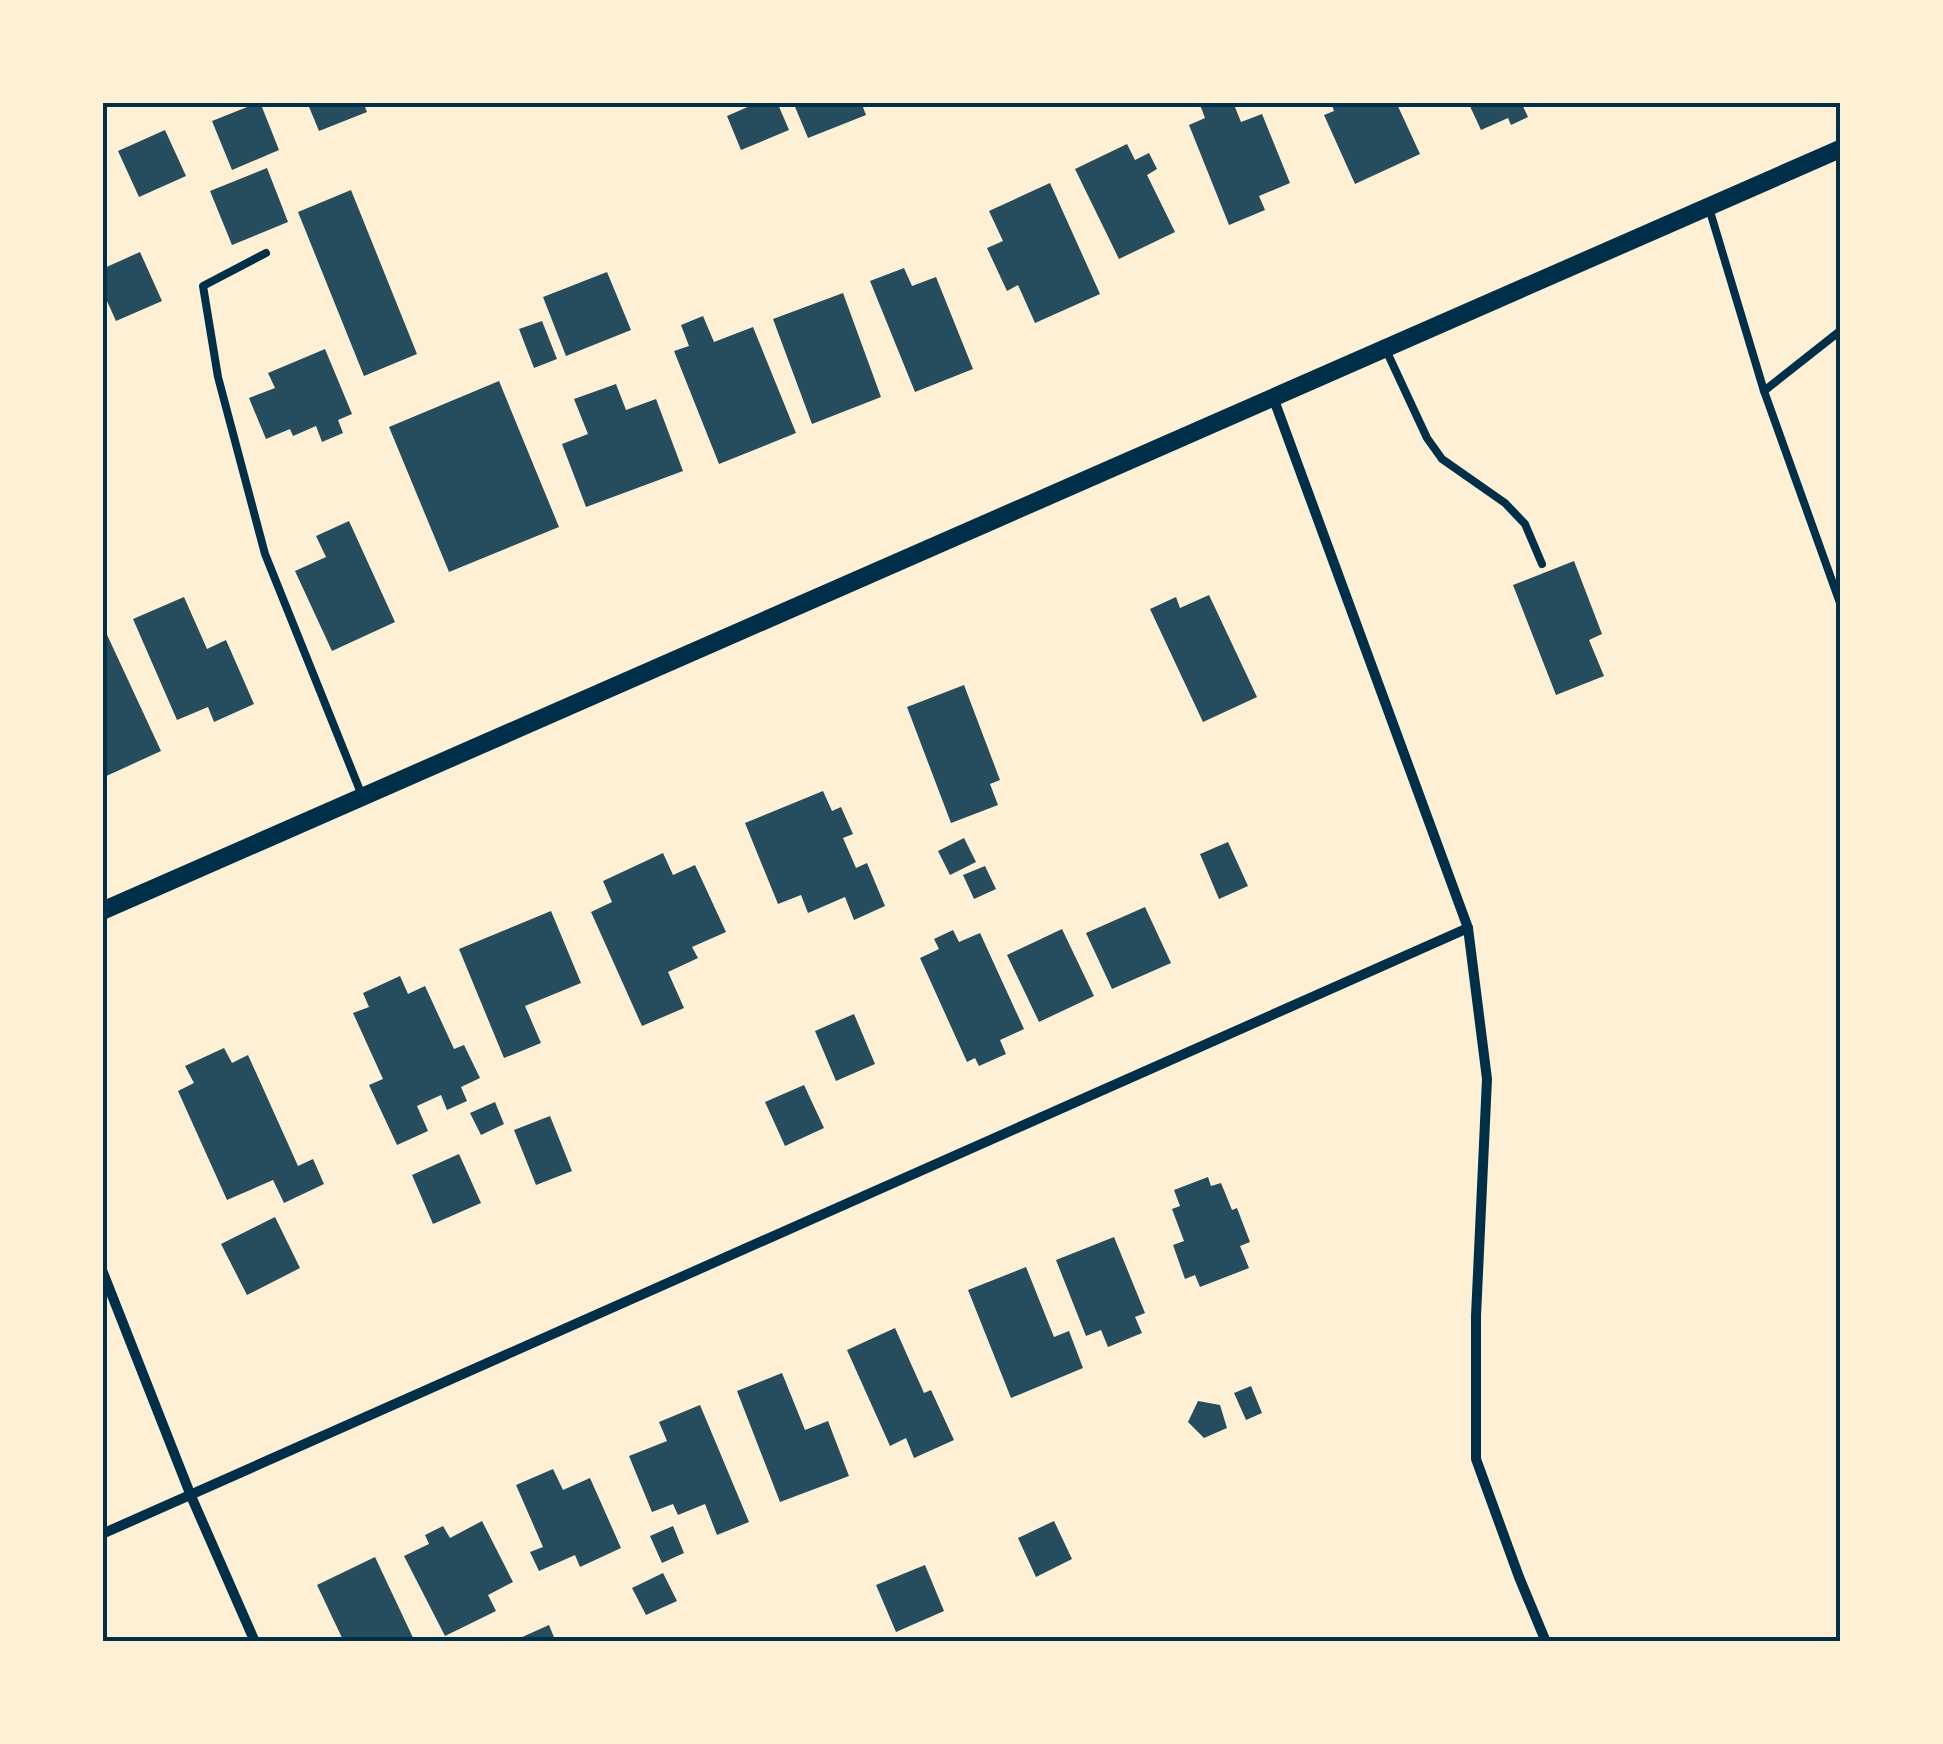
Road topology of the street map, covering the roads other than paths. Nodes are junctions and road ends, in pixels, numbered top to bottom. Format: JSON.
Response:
{"nodes":[{"id":1,"x":1840,"y":149,"type":"edge"},
{"id":2,"x":1709,"y":208,"type":"junction"},
{"id":3,"x":266,"y":253,"type":"dead end"},
{"id":4,"x":1840,"y":330,"type":"edge"},
{"id":5,"x":1386,"y":350,"type":"junction"},
{"id":6,"x":1764,"y":391,"type":"junction"},
{"id":7,"x":1274,"y":400,"type":"junction"},
{"id":8,"x":1542,"y":564,"type":"dead end"},
{"id":9,"x":1840,"y":603,"type":"edge"},
{"id":10,"x":364,"y":798,"type":"junction"},
{"id":11,"x":102,"y":912,"type":"edge"},
{"id":12,"x":1468,"y":928,"type":"junction"},
{"id":13,"x":102,"y":1270,"type":"edge"},
{"id":14,"x":191,"y":1496,"type":"junction"},
{"id":15,"x":102,"y":1534,"type":"edge"},
{"id":16,"x":256,"y":1642,"type":"edge"},
{"id":17,"x":1546,"y":1642,"type":"edge"}],
"edges":[{"from":1,"to":2,"type":"street"},
{"from":2,"to":5,"type":"street"},
{"from":2,"to":6,"type":"lane"},
{"from":3,"to":10,"type":"lane"},
{"from":4,"to":6,"type":"lane"},
{"from":5,"to":7,"type":"street"},
{"from":5,"to":8,"type":"lane"},
{"from":6,"to":9,"type":"lane"},
{"from":7,"to":10,"type":"street"},
{"from":7,"to":12,"type":"street"},
{"from":10,"to":11,"type":"street"},
{"from":12,"to":14,"type":"street"},
{"from":12,"to":17,"type":"street"},
{"from":13,"to":14,"type":"street"},
{"from":14,"to":15,"type":"street"},
{"from":14,"to":16,"type":"street"}]}
